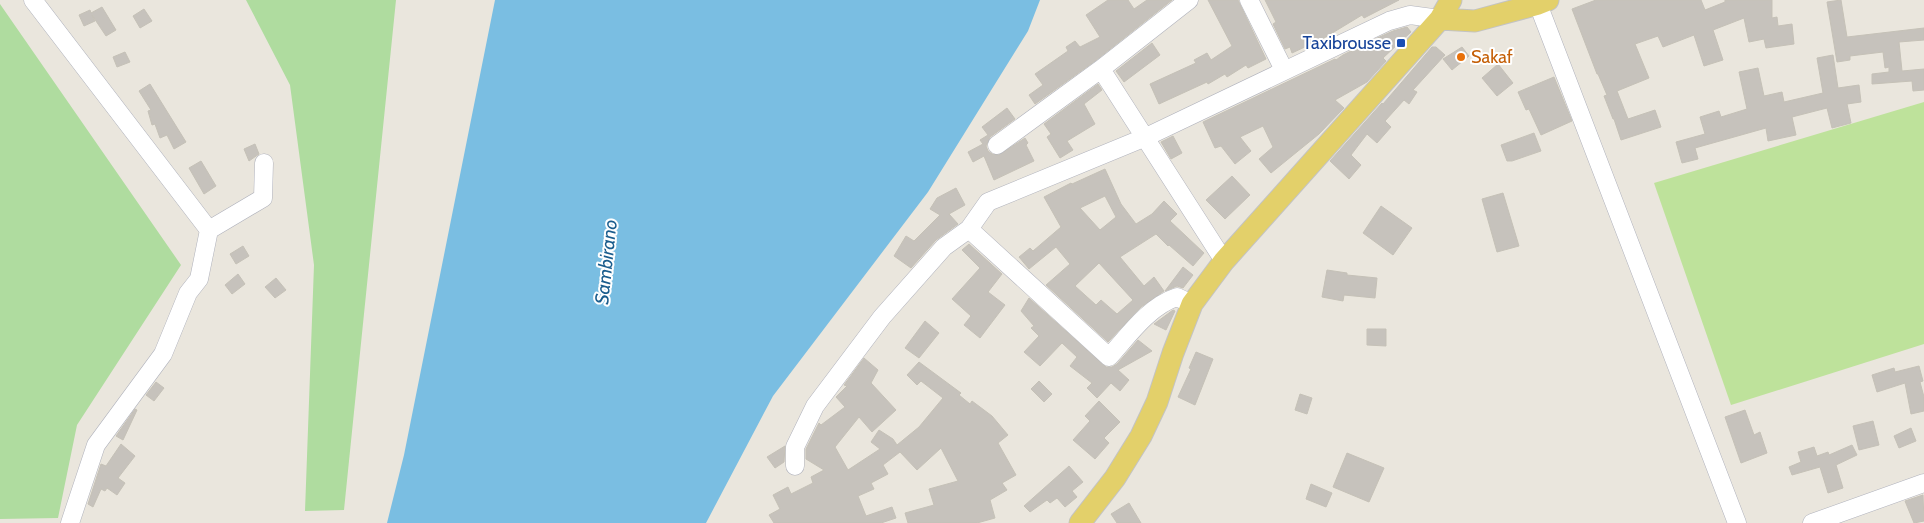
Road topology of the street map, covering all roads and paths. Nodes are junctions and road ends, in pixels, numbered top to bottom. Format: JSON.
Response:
{"nodes":[{"id":1,"x":33,"y":0,"type":"edge"},
{"id":2,"x":1189,"y":0,"type":"edge"},
{"id":3,"x":1249,"y":0,"type":"edge"},
{"id":4,"x":1451,"y":0,"type":"edge"},
{"id":5,"x":1543,"y":2,"type":"edge"},
{"id":6,"x":1440,"y":19,"type":"junction"},
{"id":7,"x":1102,"y":69,"type":"junction"},
{"id":8,"x":1284,"y":70,"type":"junction"},
{"id":9,"x":1146,"y":137,"type":"junction"},
{"id":10,"x":997,"y":145,"type":"dead end"},
{"id":11,"x":264,"y":163,"type":"dead end"},
{"id":12,"x":970,"y":229,"type":"junction"},
{"id":13,"x":209,"y":230,"type":"junction"},
{"id":14,"x":1224,"y":261,"type":"junction"},
{"id":15,"x":1192,"y":304,"type":"junction"},
{"id":16,"x":795,"y":466,"type":"dead end"},
{"id":17,"x":1924,"y":483,"type":"edge"},
{"id":18,"x":70,"y":523,"type":"edge"},
{"id":19,"x":1080,"y":523,"type":"edge"},
{"id":20,"x":1737,"y":523,"type":"edge"},
{"id":21,"x":1812,"y":523,"type":"edge"}],
"edges":[{"from":1,"to":13,"type":"street"},
{"from":2,"to":7,"type":"street"},
{"from":3,"to":8,"type":"street"},
{"from":4,"to":6,"type":"main road"},
{"from":5,"to":6,"type":"main road"},
{"from":5,"to":20,"type":"street"},
{"from":6,"to":8,"type":"street"},
{"from":6,"to":14,"type":"main road"},
{"from":7,"to":9,"type":"street"},
{"from":7,"to":10,"type":"street"},
{"from":8,"to":9,"type":"street"},
{"from":9,"to":12,"type":"street"},
{"from":9,"to":14,"type":"street"},
{"from":11,"to":13,"type":"street"},
{"from":12,"to":15,"type":"street"},
{"from":12,"to":16,"type":"street"},
{"from":13,"to":18,"type":"street"},
{"from":14,"to":15,"type":"main road"},
{"from":15,"to":19,"type":"main road"},
{"from":17,"to":21,"type":"street"}]}
